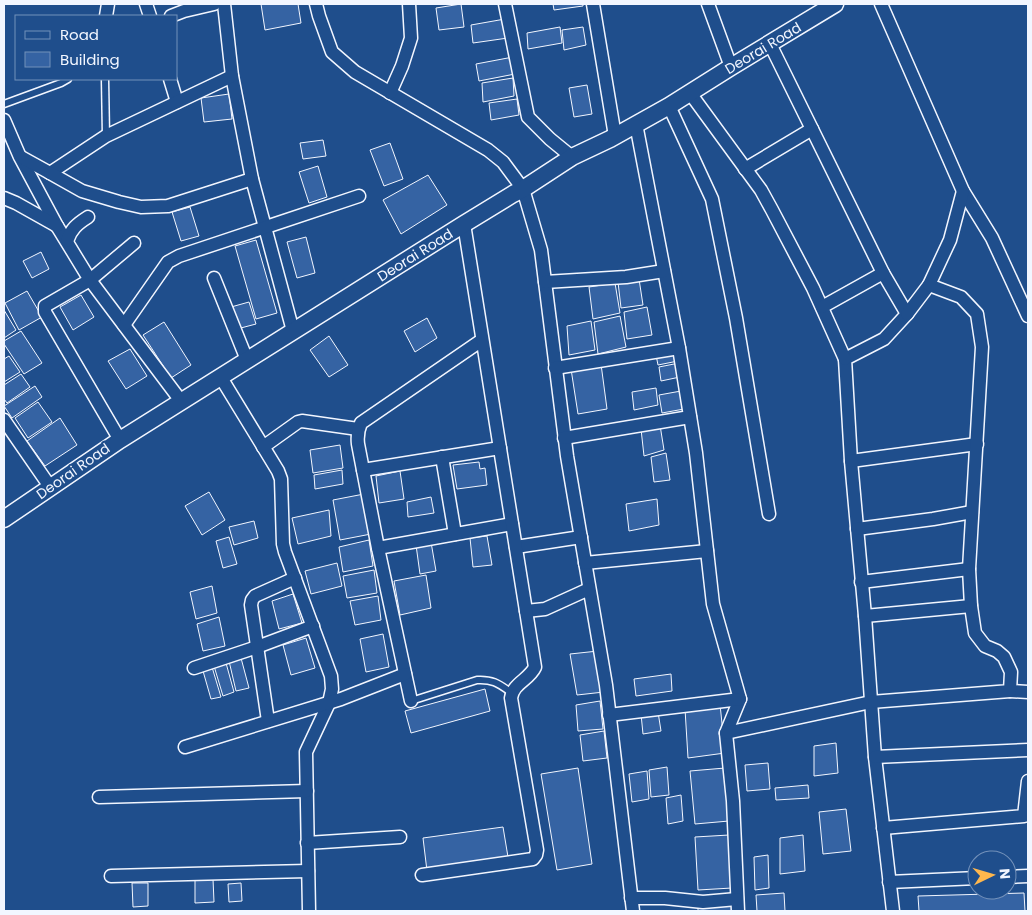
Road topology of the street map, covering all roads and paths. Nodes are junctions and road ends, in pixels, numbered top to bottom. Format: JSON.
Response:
{"nodes":[{"id":1,"x":214,"y":4,"type":"edge"},
{"id":2,"x":224,"y":4,"type":"edge"},
{"id":3,"x":316,"y":4,"type":"edge"},
{"id":4,"x":412,"y":4,"type":"edge"},
{"id":5,"x":505,"y":4,"type":"edge"},
{"id":6,"x":594,"y":4,"type":"edge"},
{"id":7,"x":708,"y":4,"type":"edge"},
{"id":8,"x":881,"y":4,"type":"edge"},
{"id":9,"x":827,"y":6,"type":"edge"},
{"id":10,"x":173,"y":15,"type":"edge"},
{"id":11,"x":770,"y":44,"type":"junction"},
{"id":12,"x":731,"y":67,"type":"junction"},
{"id":13,"x":232,"y":76,"type":"junction"},
{"id":14,"x":66,"y":80,"type":"edge"},
{"id":15,"x":105,"y":80,"type":"edge"},
{"id":16,"x":170,"y":80,"type":"edge"},
{"id":17,"x":390,"y":93,"type":"junction"},
{"id":18,"x":690,"y":93,"type":"junction"},
{"id":19,"x":177,"y":102,"type":"junction"},
{"id":20,"x":4,"y":104,"type":"edge"},
{"id":21,"x":669,"y":106,"type":"junction"},
{"id":22,"x":4,"y":120,"type":"edge"},
{"id":23,"x":636,"y":124,"type":"junction"},
{"id":24,"x":812,"y":129,"type":"junction"},
{"id":25,"x":106,"y":136,"type":"junction"},
{"id":26,"x":615,"y":136,"type":"junction"},
{"id":27,"x":20,"y":157,"type":"junction"},
{"id":28,"x":572,"y":157,"type":"junction"},
{"id":29,"x":745,"y":169,"type":"junction"},
{"id":30,"x":50,"y":173,"type":"junction"},
{"id":31,"x":252,"y":180,"type":"junction"},
{"id":32,"x":524,"y":189,"type":"junction"},
{"id":33,"x":4,"y":191,"type":"edge"},
{"id":34,"x":963,"y":191,"type":"junction"},
{"id":35,"x":359,"y":196,"type":"dead end"},
{"id":36,"x":4,"y":198,"type":"edge"},
{"id":37,"x":16,"y":204,"type":"junction"},
{"id":38,"x":88,"y":217,"type":"dead end"},
{"id":39,"x":464,"y":224,"type":"junction"},
{"id":40,"x":57,"y":226,"type":"junction"},
{"id":41,"x":266,"y":228,"type":"junction"},
{"id":42,"x":67,"y":241,"type":"junction"},
{"id":43,"x":134,"y":243,"type":"dead end"},
{"id":44,"x":664,"y":271,"type":"junction"},
{"id":45,"x":883,"y":273,"type":"junction"},
{"id":46,"x":214,"y":278,"type":"dead end"},
{"id":47,"x":90,"y":280,"type":"junction"},
{"id":48,"x":545,"y":282,"type":"junction"},
{"id":49,"x":929,"y":285,"type":"junction"},
{"id":50,"x":822,"y":307,"type":"junction"},
{"id":51,"x":906,"y":314,"type":"junction"},
{"id":52,"x":1028,"y":316,"type":"edge"},
{"id":53,"x":124,"y":325,"type":"junction"},
{"id":54,"x":293,"y":331,"type":"junction"},
{"id":55,"x":482,"y":340,"type":"junction"},
{"id":56,"x":679,"y":348,"type":"junction"},
{"id":57,"x":845,"y":359,"type":"junction"},
{"id":58,"x":247,"y":360,"type":"junction"},
{"id":59,"x":556,"y":368,"type":"junction"},
{"id":60,"x":220,"y":376,"type":"junction"},
{"id":61,"x":181,"y":401,"type":"junction"},
{"id":62,"x":690,"y":417,"type":"junction"},
{"id":63,"x":4,"y":420,"type":"edge"},
{"id":64,"x":358,"y":429,"type":"junction"},
{"id":65,"x":564,"y":438,"type":"junction"},
{"id":66,"x":120,"y":440,"type":"junction"},
{"id":67,"x":977,"y":444,"type":"junction"},
{"id":68,"x":263,"y":446,"type":"junction"},
{"id":69,"x":500,"y":448,"type":"junction"},
{"id":70,"x":442,"y":458,"type":"junction"},
{"id":71,"x":851,"y":461,"type":"junction"},
{"id":72,"x":363,"y":470,"type":"junction"},
{"id":73,"x":51,"y":488,"type":"junction"},
{"id":74,"x":972,"y":512,"type":"junction"},
{"id":75,"x":768,"y":514,"type":"dead end"},
{"id":76,"x":4,"y":519,"type":"edge"},
{"id":77,"x":512,"y":524,"type":"junction"},
{"id":78,"x":857,"y":528,"type":"junction"},
{"id":79,"x":455,"y":534,"type":"junction"},
{"id":80,"x":581,"y":537,"type":"junction"},
{"id":81,"x":516,"y":547,"type":"junction"},
{"id":82,"x":378,"y":548,"type":"junction"},
{"id":83,"x":707,"y":551,"type":"junction"},
{"id":84,"x":585,"y":563,"type":"junction"},
{"id":85,"x":969,"y":569,"type":"junction"},
{"id":86,"x":295,"y":578,"type":"junction"},
{"id":87,"x":861,"y":582,"type":"junction"},
{"id":88,"x":590,"y":589,"type":"junction"},
{"id":89,"x":971,"y":606,"type":"junction"},
{"id":90,"x":526,"y":611,"type":"junction"},
{"id":91,"x":864,"y":616,"type":"junction"},
{"id":92,"x":313,"y":626,"type":"junction"},
{"id":93,"x":257,"y":647,"type":"junction"},
{"id":94,"x":194,"y":668,"type":"dead end"},
{"id":95,"x":405,"y":674,"type":"junction"},
{"id":96,"x":1010,"y":691,"type":"junction"},
{"id":97,"x":1028,"y":692,"type":"edge"},
{"id":98,"x":512,"y":693,"type":"junction"},
{"id":99,"x":740,"y":699,"type":"junction"},
{"id":100,"x":411,"y":701,"type":"joint"},
{"id":101,"x":871,"y":702,"type":"junction"},
{"id":102,"x":329,"y":703,"type":"junction"},
{"id":103,"x":610,"y":715,"type":"junction"},
{"id":104,"x":268,"y":722,"type":"junction"},
{"id":105,"x":726,"y":733,"type":"junction"},
{"id":106,"x":185,"y":747,"type":"dead end"},
{"id":107,"x":1028,"y":750,"type":"edge"},
{"id":108,"x":875,"y":757,"type":"junction"},
{"id":109,"x":1028,"y":781,"type":"edge"},
{"id":110,"x":307,"y":790,"type":"junction"},
{"id":111,"x":99,"y":797,"type":"dead end"},
{"id":112,"x":883,"y":828,"type":"junction"},
{"id":113,"x":400,"y":837,"type":"dead end"},
{"id":114,"x":307,"y":843,"type":"junction"},
{"id":115,"x":308,"y":871,"type":"junction"},
{"id":116,"x":422,"y":875,"type":"dead end"},
{"id":117,"x":111,"y":876,"type":"dead end"},
{"id":118,"x":967,"y":878,"type":"edge"},
{"id":119,"x":889,"y":882,"type":"junction"},
{"id":120,"x":632,"y":905,"type":"edge"},
{"id":121,"x":738,"y":905,"type":"edge"},
{"id":122,"x":309,"y":911,"type":"edge"},
{"id":123,"x":893,"y":911,"type":"edge"}],
"edges":[{"from":1,"to":10,"type":"street"},
{"from":2,"to":13,"type":"street"},
{"from":3,"to":17,"type":"street"},
{"from":4,"to":17,"type":"street"},
{"from":5,"to":28,"type":"street"},
{"from":6,"to":26,"type":"street"},
{"from":7,"to":12,"type":"street"},
{"from":8,"to":34,"type":"street"},
{"from":9,"to":11,"type":"street","name":"Deorai Road"},
{"from":11,"to":12,"type":"street","name":"Deorai Road"},
{"from":11,"to":24,"type":"street"},
{"from":12,"to":18,"type":"street","name":"Deorai Road"},
{"from":13,"to":19,"type":"street"},
{"from":13,"to":31,"type":"street"},
{"from":14,"to":20,"type":"lane"},
{"from":15,"to":25,"type":"lane"},
{"from":16,"to":19,"type":"street"},
{"from":17,"to":32,"type":"street"},
{"from":18,"to":21,"type":"street","name":"Deorai Road"},
{"from":18,"to":29,"type":"street"},
{"from":19,"to":25,"type":"street"},
{"from":21,"to":23,"type":"street","name":"Deorai Road"},
{"from":21,"to":75,"type":"street"},
{"from":22,"to":27,"type":"street"},
{"from":23,"to":26,"type":"street","name":"Deorai Road"},
{"from":23,"to":44,"type":"street"},
{"from":24,"to":29,"type":"street"},
{"from":24,"to":45,"type":"street"},
{"from":25,"to":30,"type":"street"},
{"from":26,"to":28,"type":"street","name":"Deorai Road"},
{"from":27,"to":30,"type":"street"},
{"from":27,"to":40,"type":"street"},
{"from":28,"to":32,"type":"street","name":"Deorai Road"},
{"from":29,"to":50,"type":"street"},
{"from":30,"to":31,"type":"street"},
{"from":31,"to":41,"type":"street"},
{"from":32,"to":39,"type":"street","name":"Deorai Road"},
{"from":32,"to":48,"type":"street"},
{"from":33,"to":37,"type":"street"},
{"from":34,"to":49,"type":"street"},
{"from":34,"to":52,"type":"street"},
{"from":35,"to":41,"type":"street"},
{"from":36,"to":37,"type":"street"},
{"from":37,"to":40,"type":"street"},
{"from":38,"to":42,"type":"street"},
{"from":39,"to":54,"type":"street","name":"Deorai Road"},
{"from":39,"to":55,"type":"street"},
{"from":40,"to":42,"type":"street"},
{"from":41,"to":53,"type":"street"},
{"from":41,"to":54,"type":"street"},
{"from":42,"to":47,"type":"street"},
{"from":43,"to":47,"type":"street"},
{"from":44,"to":48,"type":"street"},
{"from":44,"to":56,"type":"street"},
{"from":45,"to":50,"type":"street"},
{"from":45,"to":51,"type":"street"},
{"from":46,"to":58,"type":"street"},
{"from":47,"to":53,"type":"street"},
{"from":47,"to":66,"type":"street"},
{"from":48,"to":59,"type":"street"},
{"from":49,"to":51,"type":"street"},
{"from":49,"to":67,"type":"street"},
{"from":50,"to":57,"type":"street"},
{"from":51,"to":57,"type":"street"},
{"from":53,"to":61,"type":"street"},
{"from":54,"to":58,"type":"street","name":"Deorai Road"},
{"from":55,"to":64,"type":"street"},
{"from":55,"to":69,"type":"street"},
{"from":56,"to":59,"type":"street"},
{"from":56,"to":62,"type":"street"},
{"from":57,"to":71,"type":"street"},
{"from":58,"to":60,"type":"street","name":"Deorai Road"},
{"from":59,"to":65,"type":"street"},
{"from":60,"to":61,"type":"street","name":"Deorai Road"},
{"from":60,"to":68,"type":"street"},
{"from":61,"to":66,"type":"street","name":"Deorai Road"},
{"from":62,"to":65,"type":"street"},
{"from":62,"to":83,"type":"street"},
{"from":63,"to":73,"type":"street"},
{"from":64,"to":68,"type":"street"},
{"from":64,"to":72,"type":"street"},
{"from":65,"to":80,"type":"street"},
{"from":66,"to":73,"type":"street","name":"Deorai Road"},
{"from":67,"to":71,"type":"street"},
{"from":67,"to":74,"type":"street"},
{"from":68,"to":86,"type":"street"},
{"from":69,"to":70,"type":"street"},
{"from":69,"to":77,"type":"street"},
{"from":70,"to":72,"type":"street"},
{"from":70,"to":79,"type":"street"},
{"from":71,"to":78,"type":"street"},
{"from":72,"to":82,"type":"street"},
{"from":73,"to":76,"type":"street","name":"Deorai Road"},
{"from":74,"to":78,"type":"street"},
{"from":74,"to":85,"type":"street"},
{"from":77,"to":79,"type":"street"},
{"from":77,"to":81,"type":"street"},
{"from":78,"to":87,"type":"street"},
{"from":79,"to":82,"type":"street"},
{"from":80,"to":81,"type":"street"},
{"from":80,"to":84,"type":"street"},
{"from":81,"to":90,"type":"street"},
{"from":82,"to":95,"type":"street"},
{"from":83,"to":84,"type":"street"},
{"from":83,"to":99,"type":"street"},
{"from":84,"to":88,"type":"street"},
{"from":85,"to":87,"type":"street"},
{"from":85,"to":89,"type":"street"},
{"from":86,"to":92,"type":"street"},
{"from":86,"to":93,"type":"street"},
{"from":87,"to":91,"type":"street"},
{"from":88,"to":90,"type":"street"},
{"from":88,"to":103,"type":"street"},
{"from":89,"to":91,"type":"street"},
{"from":89,"to":96,"type":"street"},
{"from":90,"to":98,"type":"street"},
{"from":91,"to":101,"type":"street"},
{"from":92,"to":93,"type":"street"},
{"from":92,"to":102,"type":"street"},
{"from":93,"to":94,"type":"street"},
{"from":93,"to":104,"type":"street"},
{"from":95,"to":100,"type":"street"},
{"from":95,"to":102,"type":"street"},
{"from":96,"to":97,"type":"street"},
{"from":96,"to":101,"type":"street"},
{"from":98,"to":100,"type":"lane"},
{"from":98,"to":116,"type":"street"},
{"from":99,"to":103,"type":"street"},
{"from":99,"to":105,"type":"street"},
{"from":101,"to":105,"type":"street"},
{"from":101,"to":108,"type":"street"},
{"from":102,"to":104,"type":"street"},
{"from":102,"to":110,"type":"street"},
{"from":103,"to":120,"type":"street"},
{"from":104,"to":106,"type":"street"},
{"from":105,"to":121,"type":"street"},
{"from":107,"to":108,"type":"street"},
{"from":108,"to":112,"type":"street"},
{"from":109,"to":112,"type":"street"},
{"from":110,"to":111,"type":"street"},
{"from":110,"to":114,"type":"street"},
{"from":112,"to":119,"type":"street"},
{"from":113,"to":114,"type":"street"},
{"from":114,"to":115,"type":"street"},
{"from":115,"to":117,"type":"street"},
{"from":115,"to":122,"type":"street"},
{"from":118,"to":119,"type":"street"},
{"from":119,"to":123,"type":"street"},
{"from":120,"to":121,"type":"street"}]}
